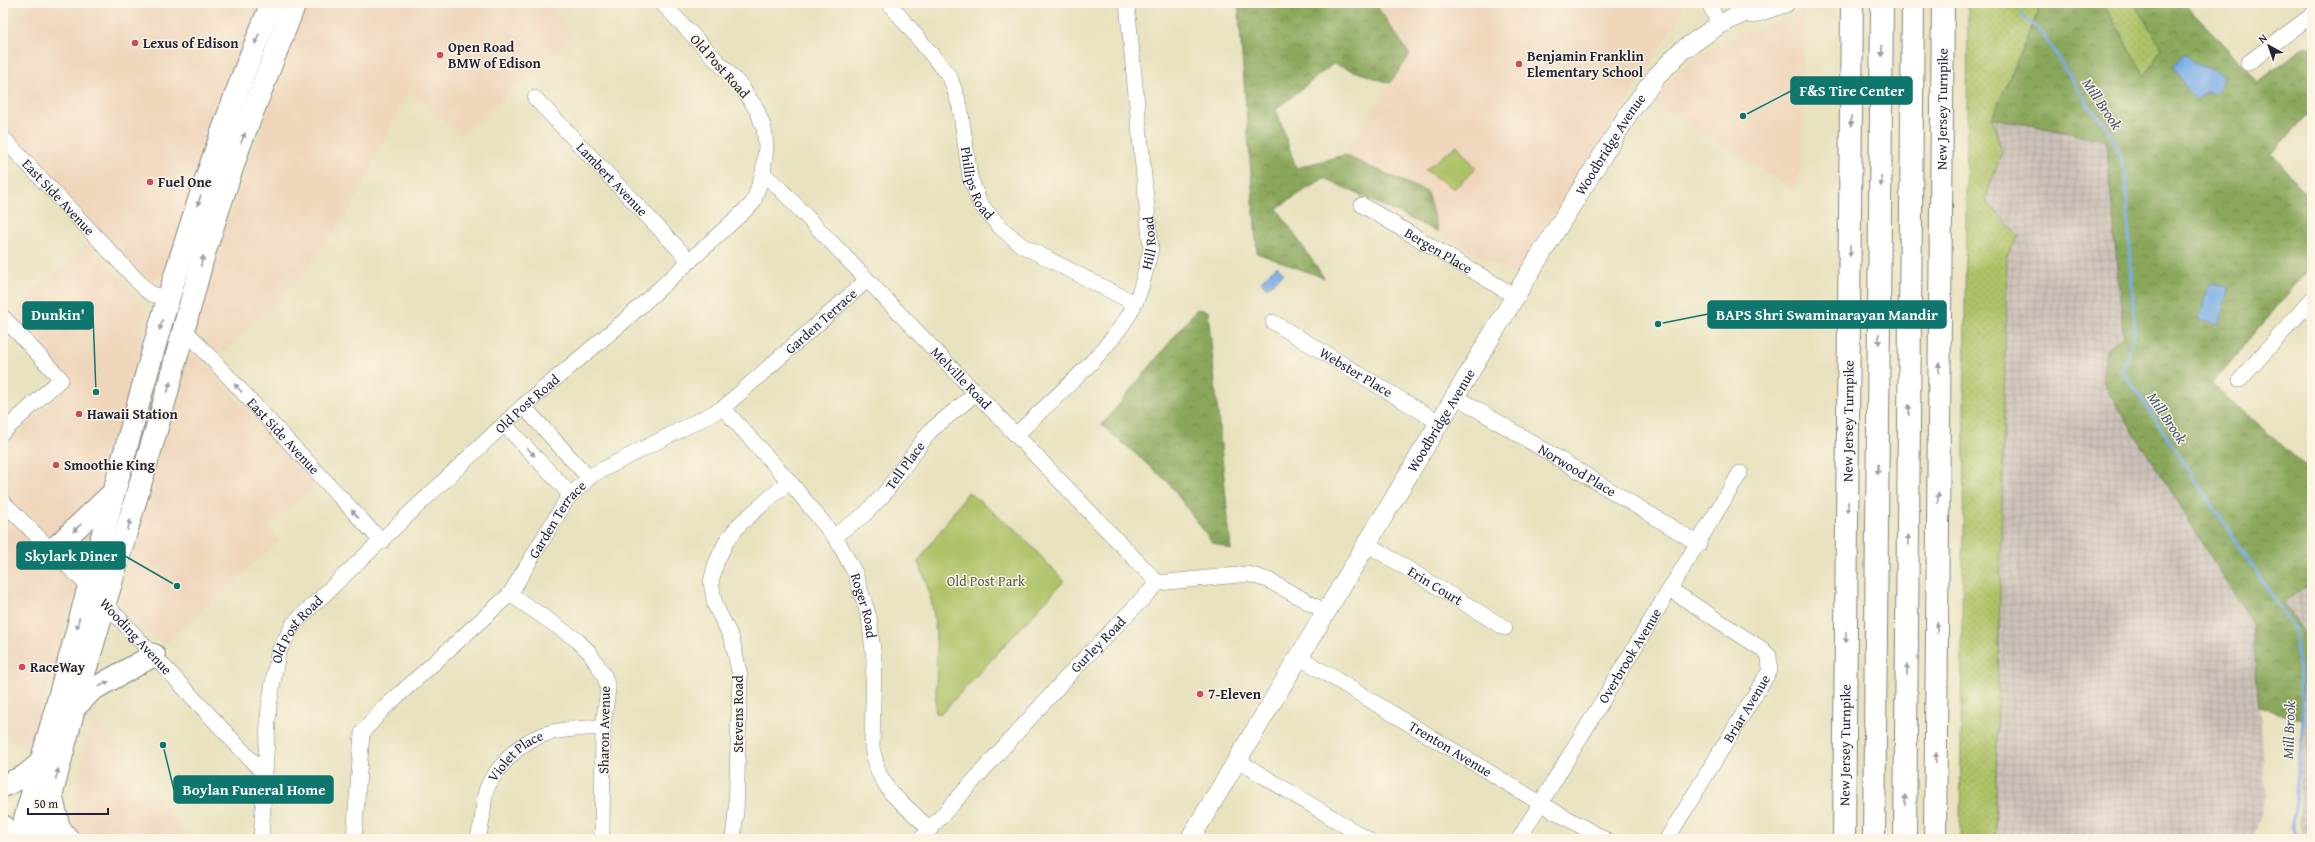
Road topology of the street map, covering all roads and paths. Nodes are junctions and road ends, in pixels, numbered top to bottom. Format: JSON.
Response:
{"nodes":[{"id":1,"x":272,"y":3,"type":"edge"},
{"id":2,"x":295,"y":3,"type":"edge"},
{"id":3,"x":662,"y":3,"type":"edge"},
{"id":4,"x":889,"y":3,"type":"edge"},
{"id":5,"x":1127,"y":3,"type":"edge"},
{"id":6,"x":1709,"y":3,"type":"edge"},
{"id":7,"x":1763,"y":3,"type":"edge"},
{"id":8,"x":1786,"y":3,"type":"edge"},
{"id":9,"x":1852,"y":3,"type":"edge"},
{"id":10,"x":1882,"y":3,"type":"edge"},
{"id":11,"x":1913,"y":3,"type":"edge"},
{"id":12,"x":1943,"y":3,"type":"edge"},
{"id":13,"x":2312,"y":15,"type":"edge"},
{"id":14,"x":1719,"y":25,"type":"junction"},
{"id":15,"x":2248,"y":63,"type":"dead end"},
{"id":16,"x":535,"y":98,"type":"dead end"},
{"id":17,"x":3,"y":138,"type":"edge"},
{"id":18,"x":763,"y":174,"type":"junction"},
{"id":19,"x":1362,"y":205,"type":"dead end"},
{"id":20,"x":690,"y":261,"type":"junction"},
{"id":21,"x":868,"y":280,"type":"junction"},
{"id":22,"x":1515,"y":296,"type":"junction"},
{"id":23,"x":169,"y":299,"type":"junction"},
{"id":24,"x":2312,"y":299,"type":"edge"},
{"id":25,"x":1134,"y":303,"type":"junction"},
{"id":26,"x":3,"y":317,"type":"edge"},
{"id":27,"x":1273,"y":322,"type":"dead end"},
{"id":28,"x":184,"y":329,"type":"junction"},
{"id":29,"x":2240,"y":380,"type":"dead end"},
{"id":30,"x":976,"y":393,"type":"junction"},
{"id":31,"x":1455,"y":396,"type":"junction"},
{"id":32,"x":523,"y":406,"type":"junction"},
{"id":33,"x":723,"y":408,"type":"junction"},
{"id":34,"x":1440,"y":422,"type":"junction"},
{"id":35,"x":504,"y":424,"type":"junction"},
{"id":36,"x":3,"y":432,"type":"edge"},
{"id":37,"x":1016,"y":434,"type":"junction"},
{"id":38,"x":1740,"y":473,"type":"dead end"},
{"id":39,"x":589,"y":478,"type":"junction"},
{"id":40,"x":789,"y":481,"type":"junction"},
{"id":41,"x":115,"y":491,"type":"junction"},
{"id":42,"x":571,"y":494,"type":"junction"},
{"id":43,"x":3,"y":502,"type":"edge"},
{"id":44,"x":834,"y":536,"type":"junction"},
{"id":45,"x":382,"y":542,"type":"junction"},
{"id":46,"x":1367,"y":544,"type":"junction"},
{"id":47,"x":1699,"y":544,"type":"junction"},
{"id":48,"x":53,"y":550,"type":"junction"},
{"id":49,"x":1158,"y":583,"type":"junction"},
{"id":50,"x":88,"y":585,"type":"junction"},
{"id":51,"x":1671,"y":590,"type":"junction"},
{"id":52,"x":510,"y":594,"type":"junction"},
{"id":53,"x":104,"y":602,"type":"junction"},
{"id":54,"x":1326,"y":612,"type":"junction"},
{"id":55,"x":1505,"y":628,"type":"dead end"},
{"id":56,"x":154,"y":655,"type":"junction"},
{"id":57,"x":1299,"y":657,"type":"junction"},
{"id":58,"x":74,"y":708,"type":"junction"},
{"id":59,"x":603,"y":727,"type":"junction"},
{"id":60,"x":1237,"y":760,"type":"junction"},
{"id":61,"x":43,"y":761,"type":"junction"},
{"id":62,"x":265,"y":775,"type":"junction"},
{"id":63,"x":3,"y":786,"type":"edge"},
{"id":64,"x":52,"y":795,"type":"junction"},
{"id":65,"x":1540,"y":803,"type":"junction"},
{"id":66,"x":3,"y":826,"type":"edge"},
{"id":67,"x":925,"y":834,"type":"edge"},
{"id":68,"x":9,"y":839,"type":"edge"},
{"id":69,"x":19,"y":839,"type":"edge"},
{"id":70,"x":40,"y":839,"type":"edge"},
{"id":71,"x":68,"y":839,"type":"edge"},
{"id":72,"x":261,"y":839,"type":"edge"},
{"id":73,"x":354,"y":839,"type":"edge"},
{"id":74,"x":477,"y":839,"type":"edge"},
{"id":75,"x":602,"y":839,"type":"edge"},
{"id":76,"x":733,"y":839,"type":"edge"},
{"id":77,"x":1190,"y":839,"type":"edge"},
{"id":78,"x":1367,"y":839,"type":"edge"},
{"id":79,"x":1520,"y":839,"type":"edge"},
{"id":80,"x":1604,"y":839,"type":"edge"},
{"id":81,"x":1667,"y":839,"type":"edge"},
{"id":82,"x":1844,"y":839,"type":"edge"},
{"id":83,"x":1874,"y":839,"type":"edge"},
{"id":84,"x":1905,"y":839,"type":"edge"},
{"id":85,"x":1935,"y":839,"type":"edge"}],
"edges":[{"from":1,"to":23,"type":"highway","one_way":true},
{"from":28,"to":2,"type":"highway","one_way":true},
{"from":3,"to":18,"type":"street","name":"Old Post Road"},
{"from":4,"to":25,"type":"street","name":"Phillips Road"},
{"from":5,"to":25,"type":"street","name":"Hill Road"},
{"from":6,"to":14,"type":"street"},
{"from":7,"to":14,"type":"main road","name":"Woodbridge Avenue"},
{"from":8,"to":14,"type":"main road","name":"Woodbridge Avenue"},
{"from":9,"to":82,"type":"highway","name":"New Jersey Turnpike","one_way":true},
{"from":10,"to":83,"type":"highway","one_way":true},
{"from":84,"to":11,"type":"highway","one_way":true},
{"from":85,"to":12,"type":"highway","name":"New Jersey Turnpike","one_way":true},
{"from":13,"to":15,"type":"street"},
{"from":14,"to":22,"type":"main road","name":"Woodbridge Avenue"},
{"from":16,"to":20,"type":"street","name":"Lambert Avenue"},
{"from":17,"to":23,"type":"street","name":"East Side Avenue"},
{"from":18,"to":20,"type":"street","name":"Old Post Road"},
{"from":18,"to":21,"type":"street","name":"Melville Road"},
{"from":19,"to":22,"type":"street","name":"Bergen Place"},
{"from":20,"to":32,"type":"street","name":"Old Post Road"},
{"from":21,"to":30,"type":"street","name":"Melville Road"},
{"from":21,"to":33,"type":"street","name":"Garden Terrace"},
{"from":22,"to":31,"type":"main road","name":"Woodbridge Avenue"},
{"from":23,"to":41,"type":"highway","one_way":true},
{"from":24,"to":29,"type":"street"},
{"from":25,"to":37,"type":"street","name":"Hill Road"},
{"from":26,"to":36,"type":"street"},
{"from":27,"to":34,"type":"street","name":"Webster Place"},
{"from":45,"to":28,"type":"street","name":"East Side Avenue","one_way":true},
{"from":53,"to":28,"type":"highway","one_way":true},
{"from":30,"to":37,"type":"street","name":"Melville Road"},
{"from":30,"to":44,"type":"street","name":"Tell Place"},
{"from":31,"to":34,"type":"main road","name":"Woodbridge Avenue"},
{"from":31,"to":47,"type":"street","name":"Norwood Place"},
{"from":32,"to":35,"type":"street","name":"Old Post Road"},
{"from":32,"to":39,"type":"street"},
{"from":33,"to":39,"type":"street","name":"Garden Terrace"},
{"from":33,"to":40,"type":"street","name":"Roger Road"},
{"from":34,"to":46,"type":"main road","name":"Woodbridge Avenue"},
{"from":35,"to":42,"type":"street","one_way":true},
{"from":35,"to":45,"type":"street","name":"Old Post Road"},
{"from":37,"to":49,"type":"street","name":"Melville Road"},
{"from":38,"to":47,"type":"street","name":"Overbrook Avenue"},
{"from":39,"to":42,"type":"street","name":"Garden Terrace"},
{"from":40,"to":44,"type":"street","name":"Roger Road"},
{"from":40,"to":76,"type":"street","name":"Stevens Road"},
{"from":41,"to":48,"type":"highway","one_way":true},
{"from":41,"to":50,"type":"highway"},
{"from":42,"to":52,"type":"street","name":"Garden Terrace"},
{"from":43,"to":48,"type":"street","name":"Wooding Avenue"},
{"from":44,"to":67,"type":"street","name":"Roger Road"},
{"from":45,"to":62,"type":"street","name":"Old Post Road"},
{"from":46,"to":54,"type":"main road","name":"Woodbridge Avenue"},
{"from":46,"to":55,"type":"street","name":"Erin Court"},
{"from":47,"to":51,"type":"street","name":"Overbrook Avenue"},
{"from":48,"to":50,"type":"street","name":"Wooding Avenue"},
{"from":49,"to":54,"type":"street"},
{"from":49,"to":67,"type":"street","name":"Gurley Road"},
{"from":50,"to":53,"type":"street","name":"Wooding Avenue"},
{"from":50,"to":61,"type":"highway","one_way":true},
{"from":51,"to":65,"type":"street","name":"Overbrook Avenue"},
{"from":51,"to":81,"type":"street","name":"Briar Avenue"},
{"from":52,"to":59,"type":"street","name":"Sharon Avenue"},
{"from":52,"to":73,"type":"street","name":"Garden Terrace"},
{"from":53,"to":56,"type":"street","name":"Wooding Avenue"},
{"from":53,"to":58,"type":"highway"},
{"from":54,"to":57,"type":"main road","name":"Woodbridge Avenue"},
{"from":58,"to":56,"type":"highway","one_way":true},
{"from":56,"to":62,"type":"street","name":"Wooding Avenue"},
{"from":57,"to":60,"type":"main road","name":"Woodbridge Avenue"},
{"from":57,"to":65,"type":"street","name":"Trenton Avenue"},
{"from":64,"to":58,"type":"highway","one_way":true},
{"from":59,"to":74,"type":"street","name":"Violet Place"},
{"from":59,"to":75,"type":"street","name":"Sharon Avenue"},
{"from":60,"to":77,"type":"main road","name":"Woodbridge Avenue"},
{"from":60,"to":78,"type":"street"},
{"from":61,"to":63,"type":"highway"},
{"from":61,"to":69,"type":"highway"},
{"from":62,"to":72,"type":"street","name":"Old Post Road"},
{"from":64,"to":70,"type":"highway"},
{"from":64,"to":71,"type":"highway"},
{"from":65,"to":79,"type":"street","name":"Overbrook Avenue"},
{"from":65,"to":80,"type":"street","name":"Trenton Avenue"},
{"from":66,"to":68,"type":"highway"}]}
